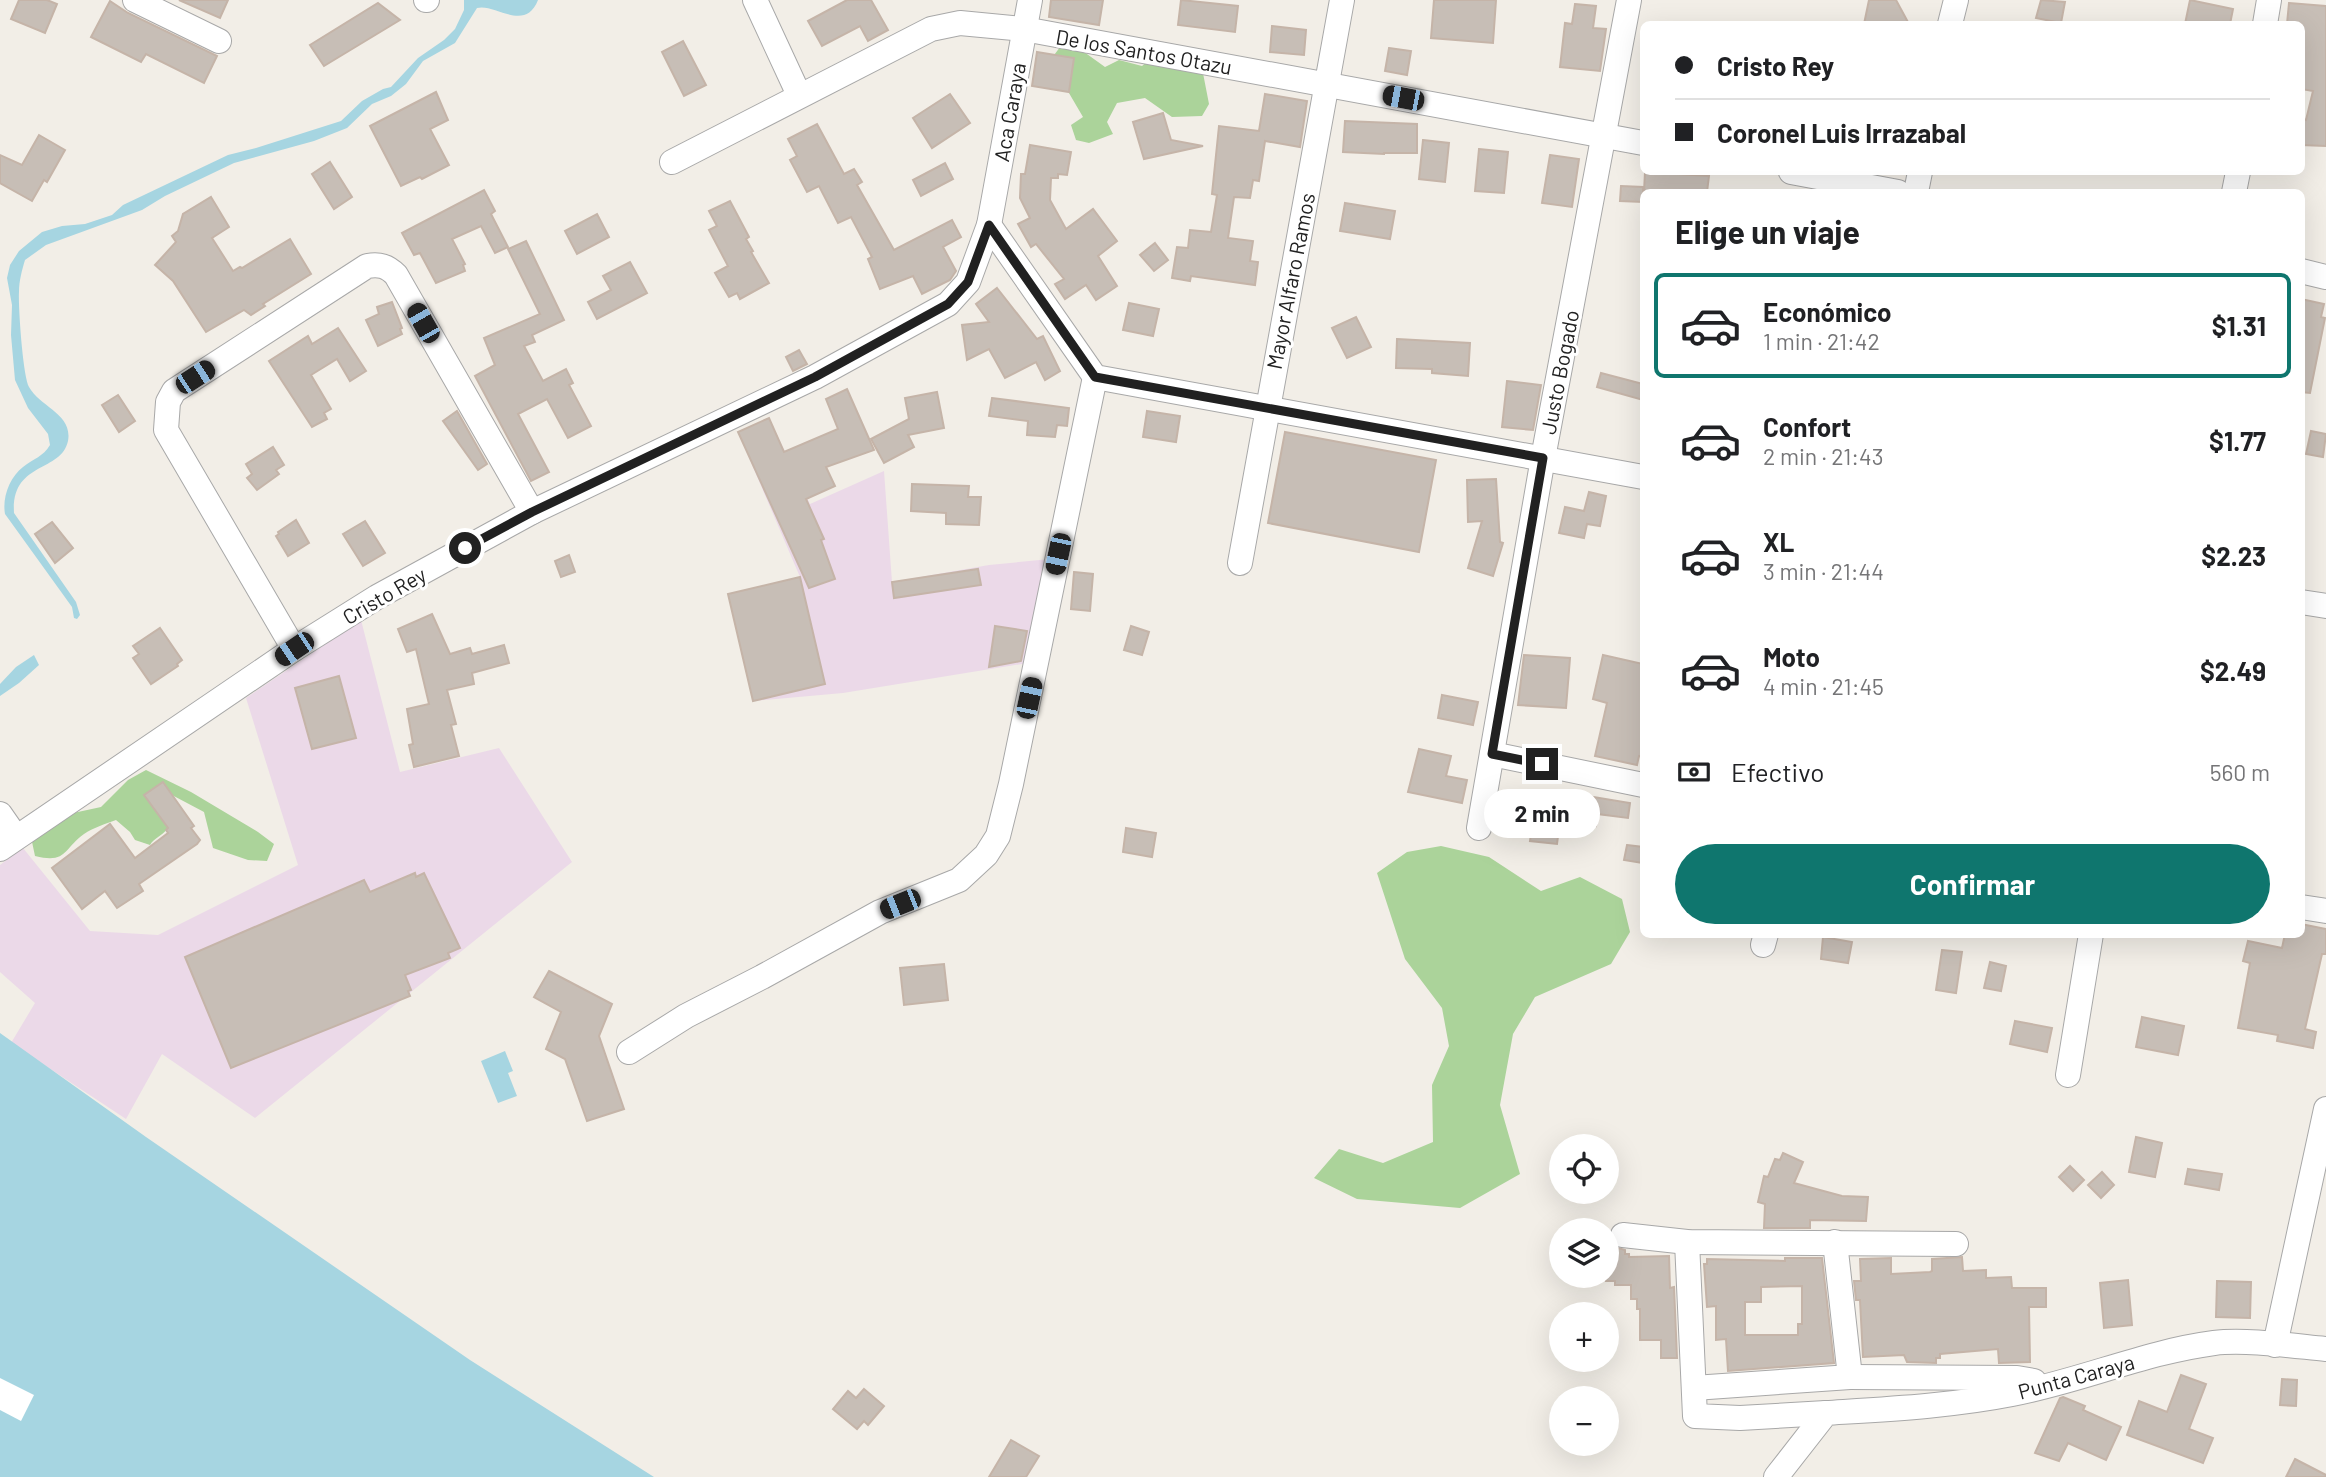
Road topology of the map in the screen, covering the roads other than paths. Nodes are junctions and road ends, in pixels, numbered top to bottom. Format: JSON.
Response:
{"nodes":[{"id":1,"x":135,"y":0,"type":"edge"},
{"id":2,"x":755,"y":0,"type":"edge"},
{"id":3,"x":1030,"y":0,"type":"edge"},
{"id":4,"x":1342,"y":0,"type":"edge"},
{"id":5,"x":1629,"y":0,"type":"edge"},
{"id":6,"x":1956,"y":0,"type":"edge"},
{"id":7,"x":2269,"y":0,"type":"edge"},
{"id":8,"x":1952,"y":21,"type":"edge"},
{"id":9,"x":2266,"y":21,"type":"edge"},
{"id":10,"x":1024,"y":29,"type":"junction"},
{"id":11,"x":219,"y":41,"type":"dead end"},
{"id":12,"x":1328,"y":84,"type":"junction"},
{"id":13,"x":799,"y":95,"type":"junction"},
{"id":14,"x":1604,"y":135,"type":"junction"},
{"id":15,"x":1640,"y":141,"type":"edge"},
{"id":16,"x":672,"y":162,"type":"dead end"},
{"id":17,"x":1807,"y":175,"type":"edge"},
{"id":18,"x":1882,"y":189,"type":"edge"},
{"id":19,"x":989,"y":225,"type":"junction"},
{"id":20,"x":2305,"y":272,"type":"edge"},
{"id":21,"x":2326,"y":276,"type":"edge"},
{"id":22,"x":1095,"y":377,"type":"junction"},
{"id":23,"x":1266,"y":409,"type":"junction"},
{"id":24,"x":1543,"y":458,"type":"junction"},
{"id":25,"x":1640,"y":476,"type":"edge"},
{"id":26,"x":532,"y":512,"type":"junction"},
{"id":27,"x":1240,"y":563,"type":"dead end"},
{"id":28,"x":2305,"y":603,"type":"edge"},
{"id":29,"x":2326,"y":606,"type":"edge"},
{"id":30,"x":294,"y":649,"type":"junction"},
{"id":31,"x":1492,"y":754,"type":"junction"},
{"id":32,"x":1640,"y":784,"type":"edge"},
{"id":33,"x":0,"y":814,"type":"edge"},
{"id":34,"x":1479,"y":828,"type":"dead end"},
{"id":35,"x":8,"y":843,"type":"edge"},
{"id":36,"x":2305,"y":908,"type":"edge"},
{"id":37,"x":2326,"y":911,"type":"edge"},
{"id":38,"x":2090,"y":938,"type":"edge"},
{"id":39,"x":629,"y":1052,"type":"dead end"},
{"id":40,"x":2068,"y":1075,"type":"dead end"},
{"id":41,"x":2326,"y":1109,"type":"edge"},
{"id":42,"x":1623,"y":1235,"type":"dead end"},
{"id":43,"x":1687,"y":1241,"type":"junction"},
{"id":44,"x":1835,"y":1242,"type":"junction"},
{"id":45,"x":1956,"y":1244,"type":"dead end"},
{"id":46,"x":2275,"y":1345,"type":"junction"},
{"id":47,"x":2326,"y":1349,"type":"edge"},
{"id":48,"x":1850,"y":1377,"type":"junction"},
{"id":49,"x":2045,"y":1387,"type":"junction"},
{"id":50,"x":1694,"y":1388,"type":"junction"},
{"id":51,"x":1826,"y":1413,"type":"junction"},
{"id":52,"x":1776,"y":1477,"type":"edge"}],
"edges":[{"from":1,"to":11,"type":"street"},
{"from":2,"to":13,"type":"street"},
{"from":3,"to":10,"type":"street","name":"Aca Caraya"},
{"from":4,"to":12,"type":"street","name":"Mayor Alfaro Ramos"},
{"from":5,"to":14,"type":"street","name":"Justo Bogado"},
{"from":6,"to":8,"type":"street"},
{"from":7,"to":9,"type":"street"},
{"from":10,"to":12,"type":"street","name":"De los Santos Otazu"},
{"from":10,"to":13,"type":"street","name":"De los Santos Otazu"},
{"from":10,"to":19,"type":"street","name":"Aca Caraya"},
{"from":12,"to":14,"type":"street","name":"De los Santos Otazu"},
{"from":12,"to":23,"type":"street","name":"Mayor Alfaro Ramos"},
{"from":13,"to":16,"type":"street","name":"De los Santos Otazu"},
{"from":14,"to":15,"type":"street","name":"De los Santos Otazu"},
{"from":14,"to":24,"type":"street","name":"Justo Bogado"},
{"from":17,"to":18,"type":"street"},
{"from":19,"to":22,"type":"street"},
{"from":19,"to":26,"type":"street","name":"Cristo Rey"},
{"from":20,"to":21,"type":"street"},
{"from":22,"to":23,"type":"street"},
{"from":22,"to":39,"type":"street"},
{"from":23,"to":24,"type":"street"},
{"from":23,"to":27,"type":"street","name":"Mayor Alfaro Ramos"},
{"from":24,"to":25,"type":"street"},
{"from":24,"to":31,"type":"street","name":"Justo Bogado"},
{"from":26,"to":30,"type":"street","name":"Cristo Rey"},
{"from":26,"to":30,"type":"street"},
{"from":28,"to":29,"type":"street"},
{"from":30,"to":35,"type":"street","name":"Cristo Rey"},
{"from":31,"to":32,"type":"street"},
{"from":31,"to":34,"type":"street","name":"Justo Bogado"},
{"from":33,"to":35,"type":"street"},
{"from":36,"to":37,"type":"street"},
{"from":38,"to":40,"type":"street"},
{"from":41,"to":46,"type":"street"},
{"from":42,"to":43,"type":"street"},
{"from":43,"to":44,"type":"street"},
{"from":43,"to":50,"type":"street"},
{"from":44,"to":45,"type":"street"},
{"from":44,"to":48,"type":"street"},
{"from":46,"to":47,"type":"street","name":"Punta Caraya"},
{"from":46,"to":49,"type":"street","name":"Punta Caraya"},
{"from":48,"to":49,"type":"street"},
{"from":48,"to":50,"type":"street"},
{"from":49,"to":51,"type":"street","name":"Punta Caraya"},
{"from":50,"to":51,"type":"street","name":"Punta Caraya"},
{"from":51,"to":52,"type":"street"}]}
